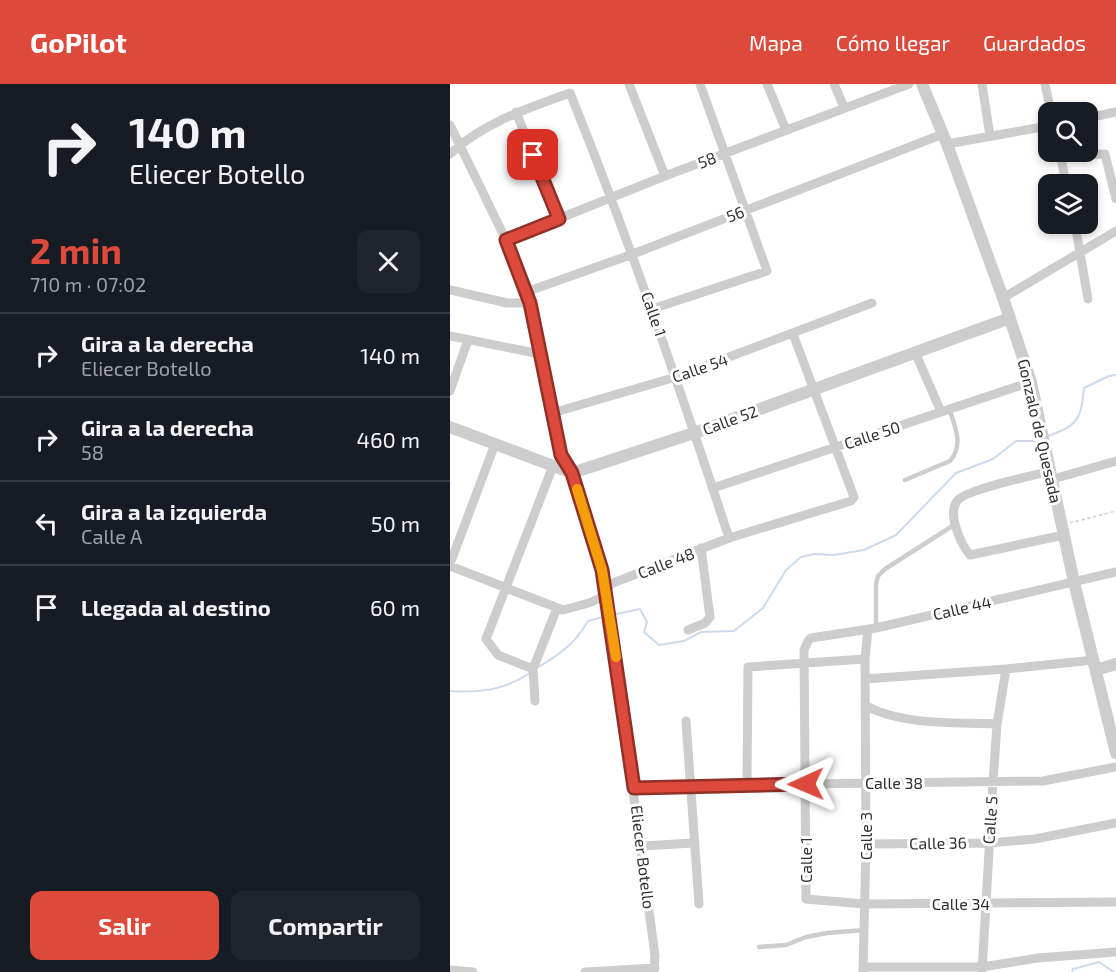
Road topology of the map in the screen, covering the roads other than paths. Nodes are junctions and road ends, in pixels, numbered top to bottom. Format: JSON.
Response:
{"nodes":[{"id":1,"x":629,"y":84,"type":"edge"},
{"id":2,"x":700,"y":84,"type":"edge"},
{"id":3,"x":767,"y":84,"type":"edge"},
{"id":4,"x":834,"y":84,"type":"edge"},
{"id":5,"x":909,"y":84,"type":"edge"},
{"id":6,"x":922,"y":84,"type":"edge"},
{"id":7,"x":982,"y":84,"type":"edge"},
{"id":8,"x":1045,"y":84,"type":"edge"},
{"id":9,"x":1049,"y":102,"type":"edge"},
{"id":10,"x":844,"y":107,"type":"junction"},
{"id":11,"x":516,"y":112,"type":"junction"},
{"id":12,"x":1116,"y":112,"type":"edge"},
{"id":13,"x":1098,"y":116,"type":"edge"},
{"id":14,"x":450,"y":125,"type":"edge"},
{"id":15,"x":1038,"y":128,"type":"edge"},
{"id":16,"x":786,"y":130,"type":"junction"},
{"id":17,"x":990,"y":136,"type":"junction"},
{"id":18,"x":945,"y":139,"type":"junction"},
{"id":19,"x":459,"y":145,"type":"junction"},
{"id":20,"x":726,"y":153,"type":"junction"},
{"id":21,"x":450,"y":154,"type":"edge"},
{"id":22,"x":1098,"y":154,"type":"edge"},
{"id":23,"x":665,"y":176,"type":"junction"},
{"id":24,"x":612,"y":197,"type":"junction"},
{"id":25,"x":1116,"y":199,"type":"edge"},
{"id":26,"x":746,"y":210,"type":"junction"},
{"id":27,"x":559,"y":219,"type":"junction"},
{"id":28,"x":1116,"y":231,"type":"edge"},
{"id":29,"x":1077,"y":234,"type":"edge"},
{"id":30,"x":506,"y":240,"type":"junction"},
{"id":31,"x":1081,"y":252,"type":"junction"},
{"id":32,"x":633,"y":254,"type":"junction"},
{"id":33,"x":450,"y":290,"type":"edge"},
{"id":34,"x":526,"y":292,"type":"junction"},
{"id":35,"x":1004,"y":298,"type":"junction"},
{"id":36,"x":1088,"y":299,"type":"dead end"},
{"id":37,"x":530,"y":303,"type":"junction"},
{"id":38,"x":872,"y":303,"type":"dead end"},
{"id":39,"x":652,"y":309,"type":"junction"},
{"id":40,"x":1010,"y":318,"type":"junction"},
{"id":41,"x":793,"y":334,"type":"junction"},
{"id":42,"x":450,"y":336,"type":"edge"},
{"id":43,"x":468,"y":340,"type":"junction"},
{"id":44,"x":915,"y":352,"type":"junction"},
{"id":45,"x":540,"y":354,"type":"junction"},
{"id":46,"x":676,"y":377,"type":"junction"},
{"id":47,"x":1031,"y":382,"type":"junction"},
{"id":48,"x":814,"y":390,"type":"junction"},
{"id":49,"x":450,"y":391,"type":"edge"},
{"id":50,"x":945,"y":410,"type":"junction"},
{"id":51,"x":552,"y":413,"type":"junction"},
{"id":52,"x":450,"y":428,"type":"edge"},
{"id":53,"x":694,"y":433,"type":"junction"},
{"id":54,"x":495,"y":444,"type":"junction"},
{"id":55,"x":836,"y":447,"type":"junction"},
{"id":56,"x":1116,"y":461,"type":"edge"},
{"id":57,"x":553,"y":466,"type":"junction"},
{"id":58,"x":572,"y":473,"type":"junction"},
{"id":59,"x":1052,"y":475,"type":"junction"},
{"id":60,"x":905,"y":480,"type":"dead end"},
{"id":61,"x":713,"y":488,"type":"junction"},
{"id":62,"x":954,"y":525,"type":"junction"},
{"id":63,"x":1062,"y":530,"type":"junction"},
{"id":64,"x":729,"y":538,"type":"junction"},
{"id":65,"x":701,"y":548,"type":"junction"},
{"id":66,"x":450,"y":565,"type":"edge"},
{"id":67,"x":1116,"y":572,"type":"edge"},
{"id":68,"x":1074,"y":582,"type":"junction"},
{"id":69,"x":506,"y":587,"type":"junction"},
{"id":70,"x":606,"y":588,"type":"junction"},
{"id":71,"x":557,"y":608,"type":"junction"},
{"id":72,"x":872,"y":628,"type":"junction"},
{"id":73,"x":688,"y":630,"type":"dead end"},
{"id":74,"x":808,"y":641,"type":"joint"},
{"id":75,"x":865,"y":659,"type":"junction"},
{"id":76,"x":804,"y":663,"type":"junction"},
{"id":77,"x":1116,"y":664,"type":"edge"},
{"id":78,"x":1095,"y":665,"type":"junction"},
{"id":79,"x":533,"y":669,"type":"junction"},
{"id":80,"x":1006,"y":669,"type":"junction"},
{"id":81,"x":865,"y":679,"type":"junction"},
{"id":82,"x":535,"y":701,"type":"dead end"},
{"id":83,"x":866,"y":706,"type":"junction"},
{"id":84,"x":686,"y":721,"type":"dead end"},
{"id":85,"x":997,"y":724,"type":"junction"},
{"id":86,"x":1116,"y":753,"type":"edge"},
{"id":87,"x":1116,"y":767,"type":"edge"},
{"id":88,"x":993,"y":782,"type":"junction"},
{"id":89,"x":866,"y":783,"type":"junction"},
{"id":90,"x":806,"y":784,"type":"junction"},
{"id":91,"x":747,"y":785,"type":"junction"},
{"id":92,"x":691,"y":786,"type":"junction"},
{"id":93,"x":634,"y":788,"type":"junction"},
{"id":94,"x":1116,"y":823,"type":"edge"},
{"id":95,"x":693,"y":843,"type":"junction"},
{"id":96,"x":988,"y":843,"type":"junction"},
{"id":97,"x":866,"y":844,"type":"junction"},
{"id":98,"x":642,"y":846,"type":"junction"},
{"id":99,"x":806,"y":899,"type":"joint"},
{"id":100,"x":1116,"y":902,"type":"edge"},
{"id":101,"x":699,"y":903,"type":"dead end"},
{"id":102,"x":865,"y":904,"type":"junction"},
{"id":103,"x":986,"y":904,"type":"junction"},
{"id":104,"x":864,"y":930,"type":"junction"},
{"id":105,"x":759,"y":947,"type":"dead end"},
{"id":106,"x":1116,"y":952,"type":"edge"},
{"id":107,"x":863,"y":969,"type":"edge"},
{"id":108,"x":450,"y":970,"type":"edge"},
{"id":109,"x":655,"y":970,"type":"edge"},
{"id":110,"x":982,"y":970,"type":"edge"},
{"id":111,"x":473,"y":972,"type":"edge"},
{"id":112,"x":585,"y":972,"type":"edge"}],
"edges":[{"from":1,"to":23,"type":"street"},
{"from":2,"to":20,"type":"street"},
{"from":3,"to":16,"type":"street"},
{"from":4,"to":10,"type":"street"},
{"from":5,"to":10,"type":"street","name":"58"},
{"from":6,"to":18,"type":"street","name":"Gonzalo de Quesada"},
{"from":7,"to":17,"type":"street"},
{"from":8,"to":9,"type":"street"},
{"from":10,"to":16,"type":"street","name":"58"},
{"from":11,"to":19,"type":"street"},
{"from":11,"to":24,"type":"street","name":"Calle 1"},
{"from":11,"to":27,"type":"street"},
{"from":12,"to":13,"type":"street"},
{"from":14,"to":19,"type":"street","name":"Eliecer Botello"},
{"from":15,"to":17,"type":"street","name":"56"},
{"from":16,"to":20,"type":"street","name":"58"},
{"from":17,"to":18,"type":"street","name":"56"},
{"from":18,"to":26,"type":"street","name":"56"},
{"from":18,"to":35,"type":"street","name":"Gonzalo de Quesada"},
{"from":19,"to":21,"type":"street"},
{"from":19,"to":30,"type":"street","name":"Eliecer Botello"},
{"from":20,"to":23,"type":"street","name":"58"},
{"from":20,"to":26,"type":"street"},
{"from":22,"to":25,"type":"street"},
{"from":23,"to":24,"type":"street","name":"58"},
{"from":24,"to":27,"type":"street","name":"58"},
{"from":24,"to":32,"type":"street","name":"Calle 1"},
{"from":26,"to":32,"type":"street","name":"56"},
{"from":26,"to":39,"type":"street"},
{"from":27,"to":30,"type":"street","name":"58"},
{"from":28,"to":31,"type":"street"},
{"from":29,"to":31,"type":"street"},
{"from":30,"to":34,"type":"street","name":"Eliecer Botello"},
{"from":31,"to":35,"type":"street"},
{"from":31,"to":36,"type":"street"},
{"from":32,"to":34,"type":"street","name":"56"},
{"from":32,"to":39,"type":"street","name":"Calle 1"},
{"from":33,"to":37,"type":"street"},
{"from":34,"to":37,"type":"street","name":"Eliecer Botello"},
{"from":35,"to":40,"type":"street","name":"Gonzalo de Quesada"},
{"from":37,"to":45,"type":"street","name":"Eliecer Botello"},
{"from":38,"to":41,"type":"street","name":"Calle 54"},
{"from":39,"to":46,"type":"street","name":"Calle 1"},
{"from":40,"to":44,"type":"street","name":"Calle 52"},
{"from":40,"to":47,"type":"street","name":"Gonzalo de Quesada"},
{"from":41,"to":46,"type":"street","name":"Calle 54"},
{"from":41,"to":48,"type":"street"},
{"from":42,"to":43,"type":"street"},
{"from":43,"to":45,"type":"street"},
{"from":43,"to":49,"type":"street"},
{"from":44,"to":48,"type":"street","name":"Calle 52"},
{"from":44,"to":50,"type":"street"},
{"from":45,"to":51,"type":"street","name":"Eliecer Botello"},
{"from":46,"to":51,"type":"street","name":"Calle 54"},
{"from":46,"to":53,"type":"street","name":"Calle 1"},
{"from":47,"to":50,"type":"street","name":"Calle 50"},
{"from":47,"to":59,"type":"street","name":"Gonzalo de Quesada"},
{"from":48,"to":53,"type":"street","name":"Calle 52"},
{"from":48,"to":55,"type":"street"},
{"from":50,"to":55,"type":"street","name":"Calle 50"},
{"from":50,"to":60,"type":"lane"},
{"from":51,"to":58,"type":"street","name":"Eliecer Botello"},
{"from":52,"to":54,"type":"street"},
{"from":53,"to":58,"type":"street","name":"Calle 52"},
{"from":53,"to":61,"type":"street","name":"Calle 1"},
{"from":54,"to":57,"type":"street"},
{"from":54,"to":66,"type":"street"},
{"from":55,"to":61,"type":"street","name":"Calle 50"},
{"from":55,"to":64,"type":"street","name":"Calle 48"},
{"from":56,"to":59,"type":"street"},
{"from":57,"to":58,"type":"street"},
{"from":57,"to":69,"type":"street"},
{"from":58,"to":70,"type":"street","name":"Eliecer Botello"},
{"from":59,"to":62,"type":"street"},
{"from":59,"to":63,"type":"street","name":"Gonzalo de Quesada"},
{"from":61,"to":64,"type":"street","name":"Calle 1"},
{"from":62,"to":63,"type":"street"},
{"from":62,"to":72,"type":"lane"},
{"from":63,"to":68,"type":"street","name":"Gonzalo de Quesada"},
{"from":64,"to":65,"type":"street","name":"Calle 48"},
{"from":65,"to":70,"type":"street","name":"Calle 48"},
{"from":65,"to":73,"type":"street"},
{"from":66,"to":69,"type":"street"},
{"from":67,"to":68,"type":"street","name":"Calle 44"},
{"from":68,"to":72,"type":"street","name":"Calle 44"},
{"from":68,"to":78,"type":"street","name":"Gonzalo de Quesada"},
{"from":69,"to":71,"type":"street"},
{"from":69,"to":79,"type":"street"},
{"from":70,"to":71,"type":"street","name":"Calle 48"},
{"from":70,"to":93,"type":"street","name":"Eliecer Botello"},
{"from":71,"to":79,"type":"street"},
{"from":72,"to":74,"type":"street","name":"Calle 44"},
{"from":72,"to":75,"type":"street","name":"Calle 3"},
{"from":74,"to":76,"type":"street","name":"Calle 1"},
{"from":75,"to":76,"type":"street"},
{"from":75,"to":81,"type":"street","name":"Calle 3"},
{"from":76,"to":90,"type":"street","name":"Calle 1"},
{"from":76,"to":91,"type":"street"},
{"from":77,"to":78,"type":"street"},
{"from":78,"to":80,"type":"street"},
{"from":78,"to":86,"type":"street","name":"Gonzalo de Quesada"},
{"from":79,"to":82,"type":"street"},
{"from":80,"to":81,"type":"street"},
{"from":80,"to":85,"type":"street","name":"Calle 5"},
{"from":81,"to":83,"type":"street","name":"Calle 3"},
{"from":83,"to":85,"type":"street"},
{"from":83,"to":89,"type":"street","name":"Calle 3"},
{"from":84,"to":92,"type":"street"},
{"from":85,"to":88,"type":"street","name":"Calle 5"},
{"from":87,"to":88,"type":"street","name":"Calle 38"},
{"from":88,"to":89,"type":"street","name":"Calle 38"},
{"from":88,"to":96,"type":"street","name":"Calle 5"},
{"from":89,"to":90,"type":"street","name":"Calle 38"},
{"from":89,"to":97,"type":"street","name":"Calle 3"},
{"from":90,"to":91,"type":"street","name":"Calle 38"},
{"from":90,"to":99,"type":"street","name":"Calle 1"},
{"from":91,"to":92,"type":"street","name":"Calle 38"},
{"from":92,"to":93,"type":"street","name":"Calle 38"},
{"from":92,"to":95,"type":"street"},
{"from":93,"to":98,"type":"street","name":"Eliecer Botello"},
{"from":94,"to":96,"type":"street","name":"Calle 36"},
{"from":95,"to":98,"type":"street"},
{"from":95,"to":101,"type":"street"},
{"from":96,"to":97,"type":"street","name":"Calle 36"},
{"from":96,"to":103,"type":"street","name":"Calle 5"},
{"from":97,"to":102,"type":"street","name":"Calle 3"},
{"from":98,"to":109,"type":"street","name":"Eliecer Botello"},
{"from":99,"to":102,"type":"street","name":"Calle 34"},
{"from":100,"to":103,"type":"street","name":"Calle 34"},
{"from":102,"to":103,"type":"street","name":"Calle 34"},
{"from":102,"to":104,"type":"street","name":"Calle 3"},
{"from":103,"to":110,"type":"street","name":"Calle 5"},
{"from":104,"to":105,"type":"lane"},
{"from":104,"to":107,"type":"street","name":"Calle 3"},
{"from":106,"to":110,"type":"street"},
{"from":107,"to":110,"type":"street"},
{"from":108,"to":111,"type":"street"},
{"from":109,"to":112,"type":"street"}]}
